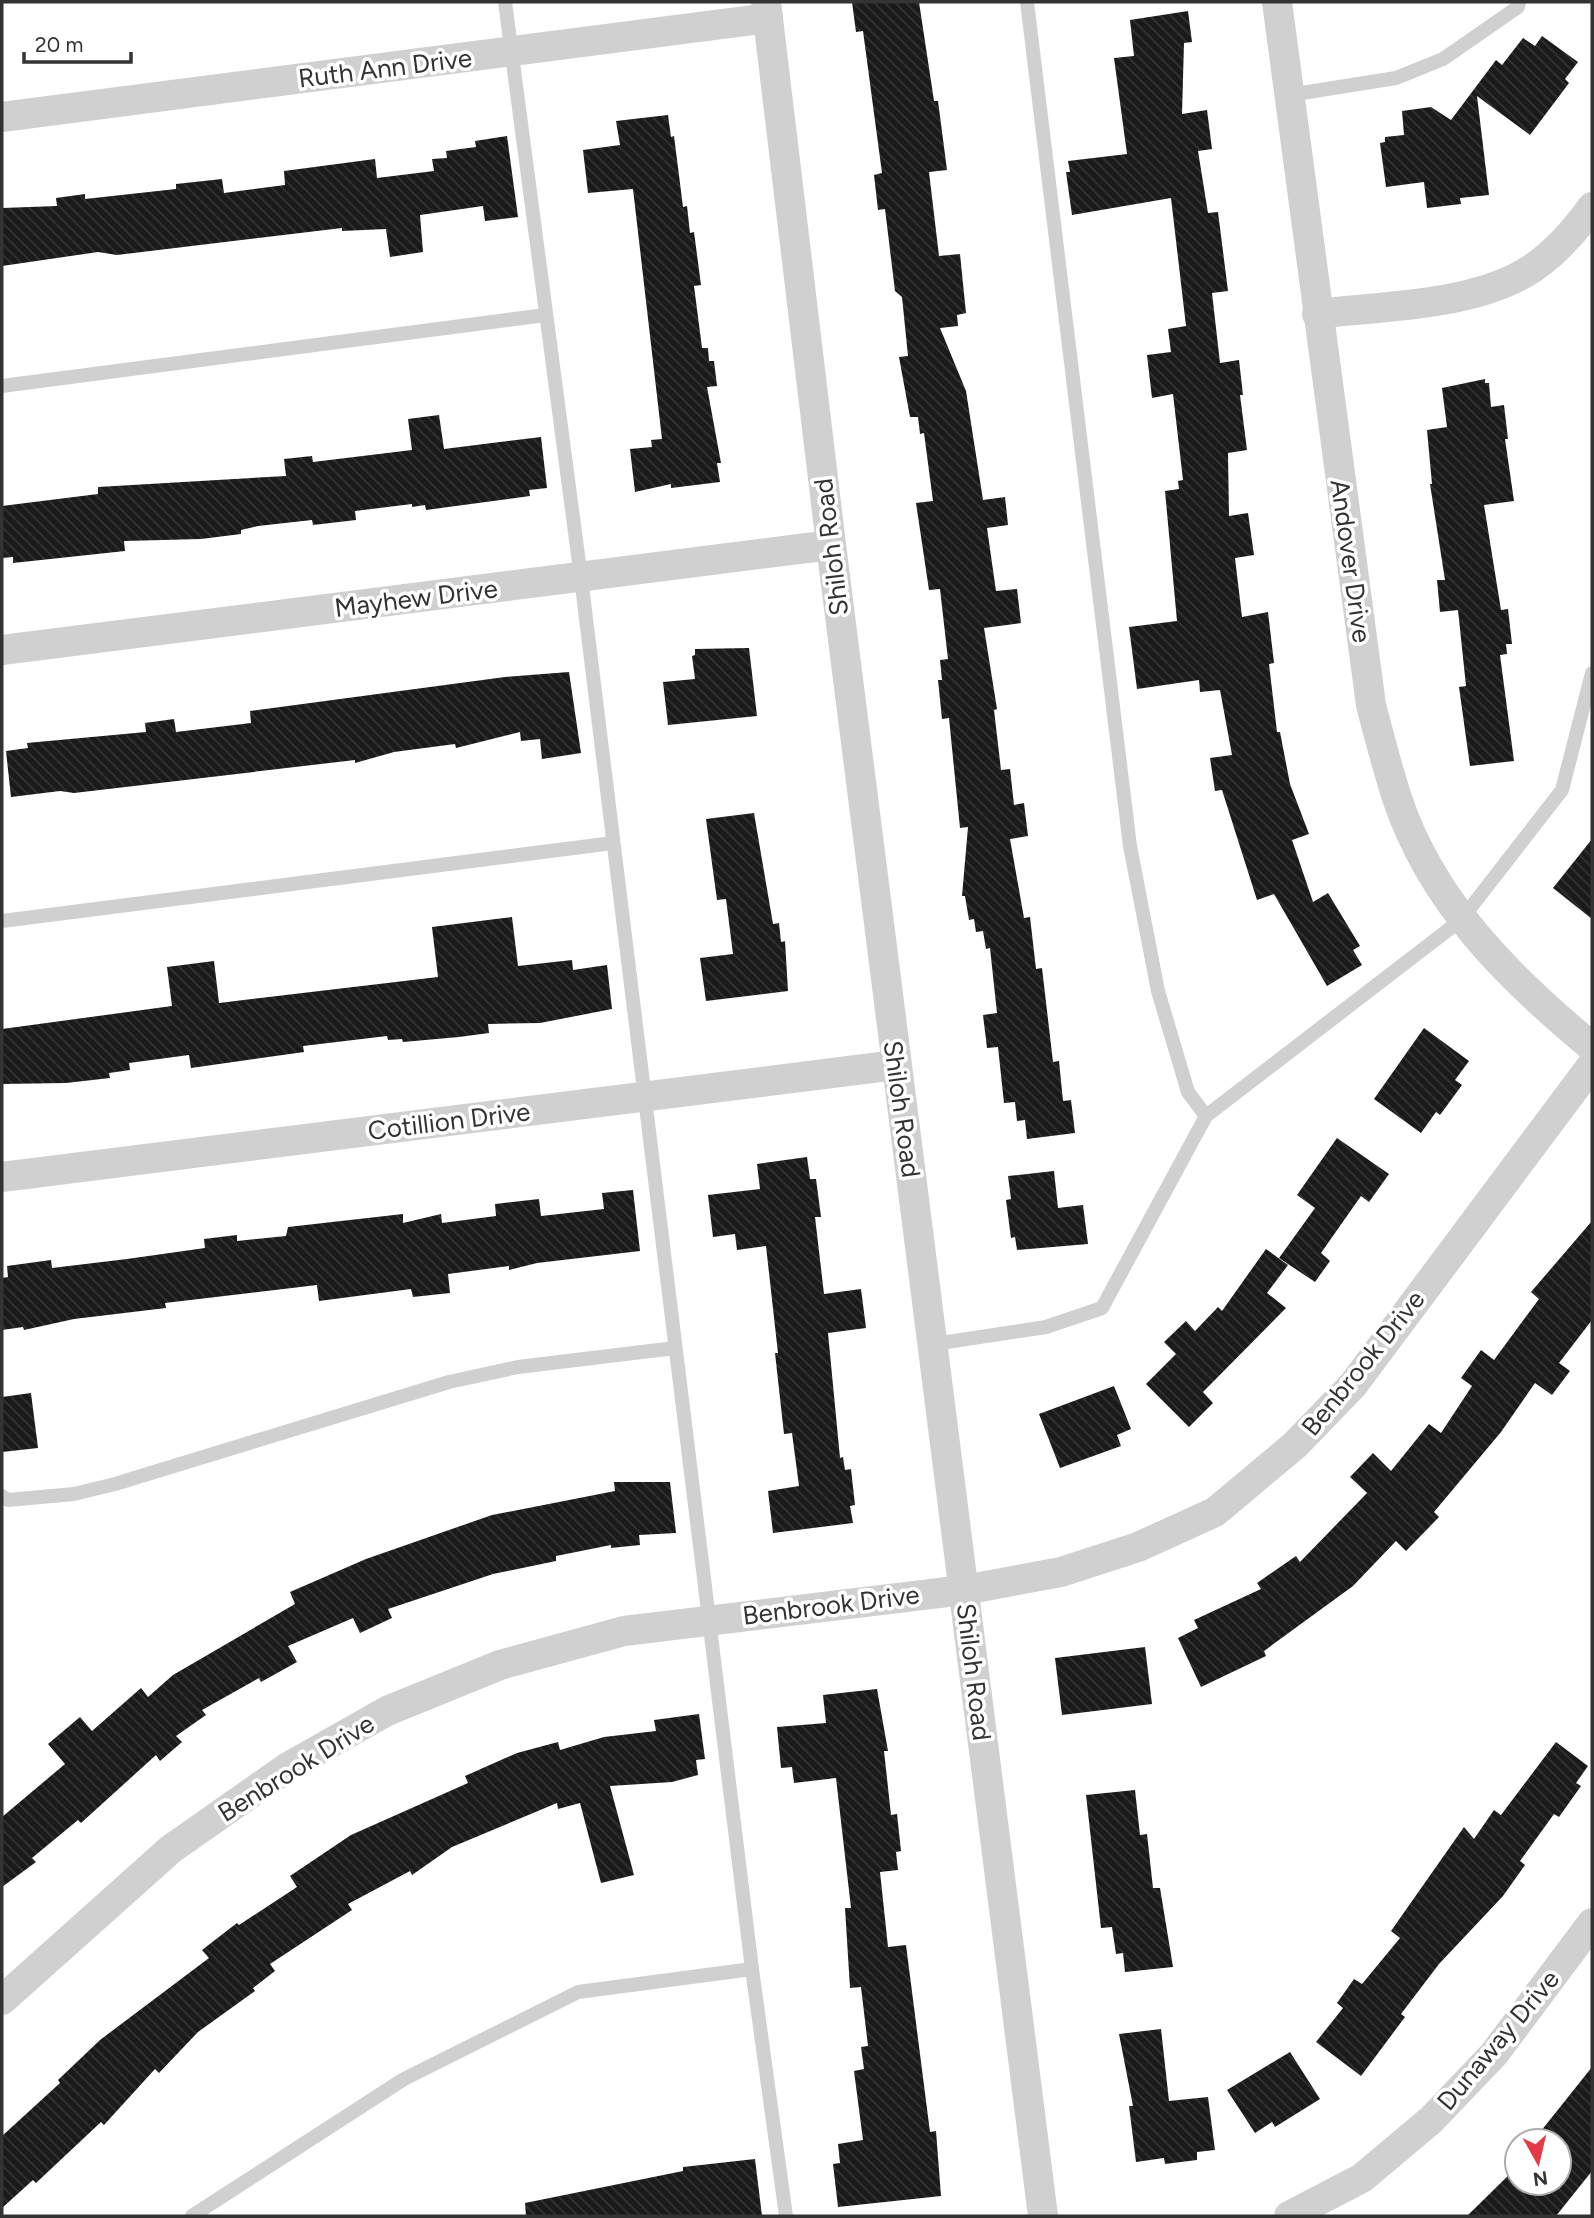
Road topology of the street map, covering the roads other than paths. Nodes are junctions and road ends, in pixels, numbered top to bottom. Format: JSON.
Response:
{"nodes":[{"id":1,"x":505,"y":2,"type":"edge"},
{"id":2,"x":1027,"y":2,"type":"edge"},
{"id":3,"x":1277,"y":2,"type":"edge"},
{"id":4,"x":1519,"y":2,"type":"edge"},
{"id":5,"x":767,"y":10,"type":"edge"},
{"id":6,"x":511,"y":52,"type":"junction"},
{"id":7,"x":1289,"y":95,"type":"junction"},
{"id":8,"x":2,"y":117,"type":"edge"},
{"id":9,"x":1592,"y":207,"type":"edge"},
{"id":10,"x":1317,"y":314,"type":"junction"},
{"id":11,"x":545,"y":315,"type":"junction"},
{"id":12,"x":2,"y":386,"type":"edge"},
{"id":13,"x":831,"y":545,"type":"junction"},
{"id":14,"x":581,"y":578,"type":"junction"},
{"id":15,"x":2,"y":650,"type":"edge"},
{"id":16,"x":1592,"y":673,"type":"edge"},
{"id":17,"x":613,"y":843,"type":"junction"},
{"id":18,"x":1461,"y":920,"type":"junction"},
{"id":19,"x":2,"y":921,"type":"edge"},
{"id":20,"x":1592,"y":1047,"type":"edge"},
{"id":21,"x":896,"y":1065,"type":"junction"},
{"id":22,"x":1592,"y":1065,"type":"edge"},
{"id":23,"x":646,"y":1096,"type":"junction"},
{"id":24,"x":1206,"y":1116,"type":"junction"},
{"id":25,"x":2,"y":1177,"type":"edge"},
{"id":26,"x":934,"y":1345,"type":"junction"},
{"id":27,"x":675,"y":1348,"type":"junction"},
{"id":28,"x":4,"y":1503,"type":"edge"},
{"id":29,"x":964,"y":1590,"type":"junction"},
{"id":30,"x":710,"y":1620,"type":"junction"},
{"id":31,"x":1592,"y":1923,"type":"edge"},
{"id":32,"x":752,"y":1969,"type":"junction"},
{"id":33,"x":2,"y":2000,"type":"edge"},
{"id":34,"x":192,"y":2216,"type":"edge"},
{"id":35,"x":786,"y":2216,"type":"edge"},
{"id":36,"x":1042,"y":2216,"type":"edge"},
{"id":37,"x":1290,"y":2216,"type":"edge"}],
"edges":[{"from":1,"to":6,"type":"lane"},
{"from":2,"to":24,"type":"lane"},
{"from":3,"to":7,"type":"street","name":"Andover Drive"},
{"from":4,"to":7,"type":"lane"},
{"from":5,"to":6,"type":"street","name":"Ruth Ann Drive"},
{"from":5,"to":13,"type":"street","name":"Shiloh Road"},
{"from":6,"to":8,"type":"street","name":"Ruth Ann Drive"},
{"from":6,"to":11,"type":"lane"},
{"from":7,"to":10,"type":"street","name":"Andover Drive"},
{"from":9,"to":10,"type":"street"},
{"from":10,"to":18,"type":"street","name":"Andover Drive"},
{"from":11,"to":12,"type":"lane"},
{"from":11,"to":14,"type":"lane"},
{"from":13,"to":14,"type":"street","name":"Mayhew Drive"},
{"from":13,"to":21,"type":"street","name":"Shiloh Road"},
{"from":14,"to":15,"type":"street","name":"Mayhew Drive"},
{"from":14,"to":17,"type":"lane"},
{"from":16,"to":18,"type":"lane"},
{"from":17,"to":19,"type":"lane"},
{"from":17,"to":23,"type":"lane"},
{"from":18,"to":20,"type":"street","name":"Andover Drive"},
{"from":18,"to":24,"type":"lane"},
{"from":21,"to":23,"type":"street","name":"Cotillion Drive"},
{"from":21,"to":26,"type":"street","name":"Shiloh Road"},
{"from":22,"to":29,"type":"street","name":"Benbrook Drive"},
{"from":23,"to":25,"type":"street","name":"Cotillion Drive"},
{"from":23,"to":27,"type":"lane"},
{"from":24,"to":26,"type":"lane"},
{"from":26,"to":29,"type":"street","name":"Shiloh Road"},
{"from":27,"to":28,"type":"lane"},
{"from":27,"to":30,"type":"lane"},
{"from":29,"to":30,"type":"street","name":"Benbrook Drive"},
{"from":29,"to":36,"type":"street","name":"Shiloh Road"},
{"from":30,"to":32,"type":"lane"},
{"from":30,"to":33,"type":"street","name":"Benbrook Drive"},
{"from":31,"to":37,"type":"street","name":"Dunaway Drive"},
{"from":32,"to":34,"type":"lane"},
{"from":32,"to":35,"type":"lane"}]}
